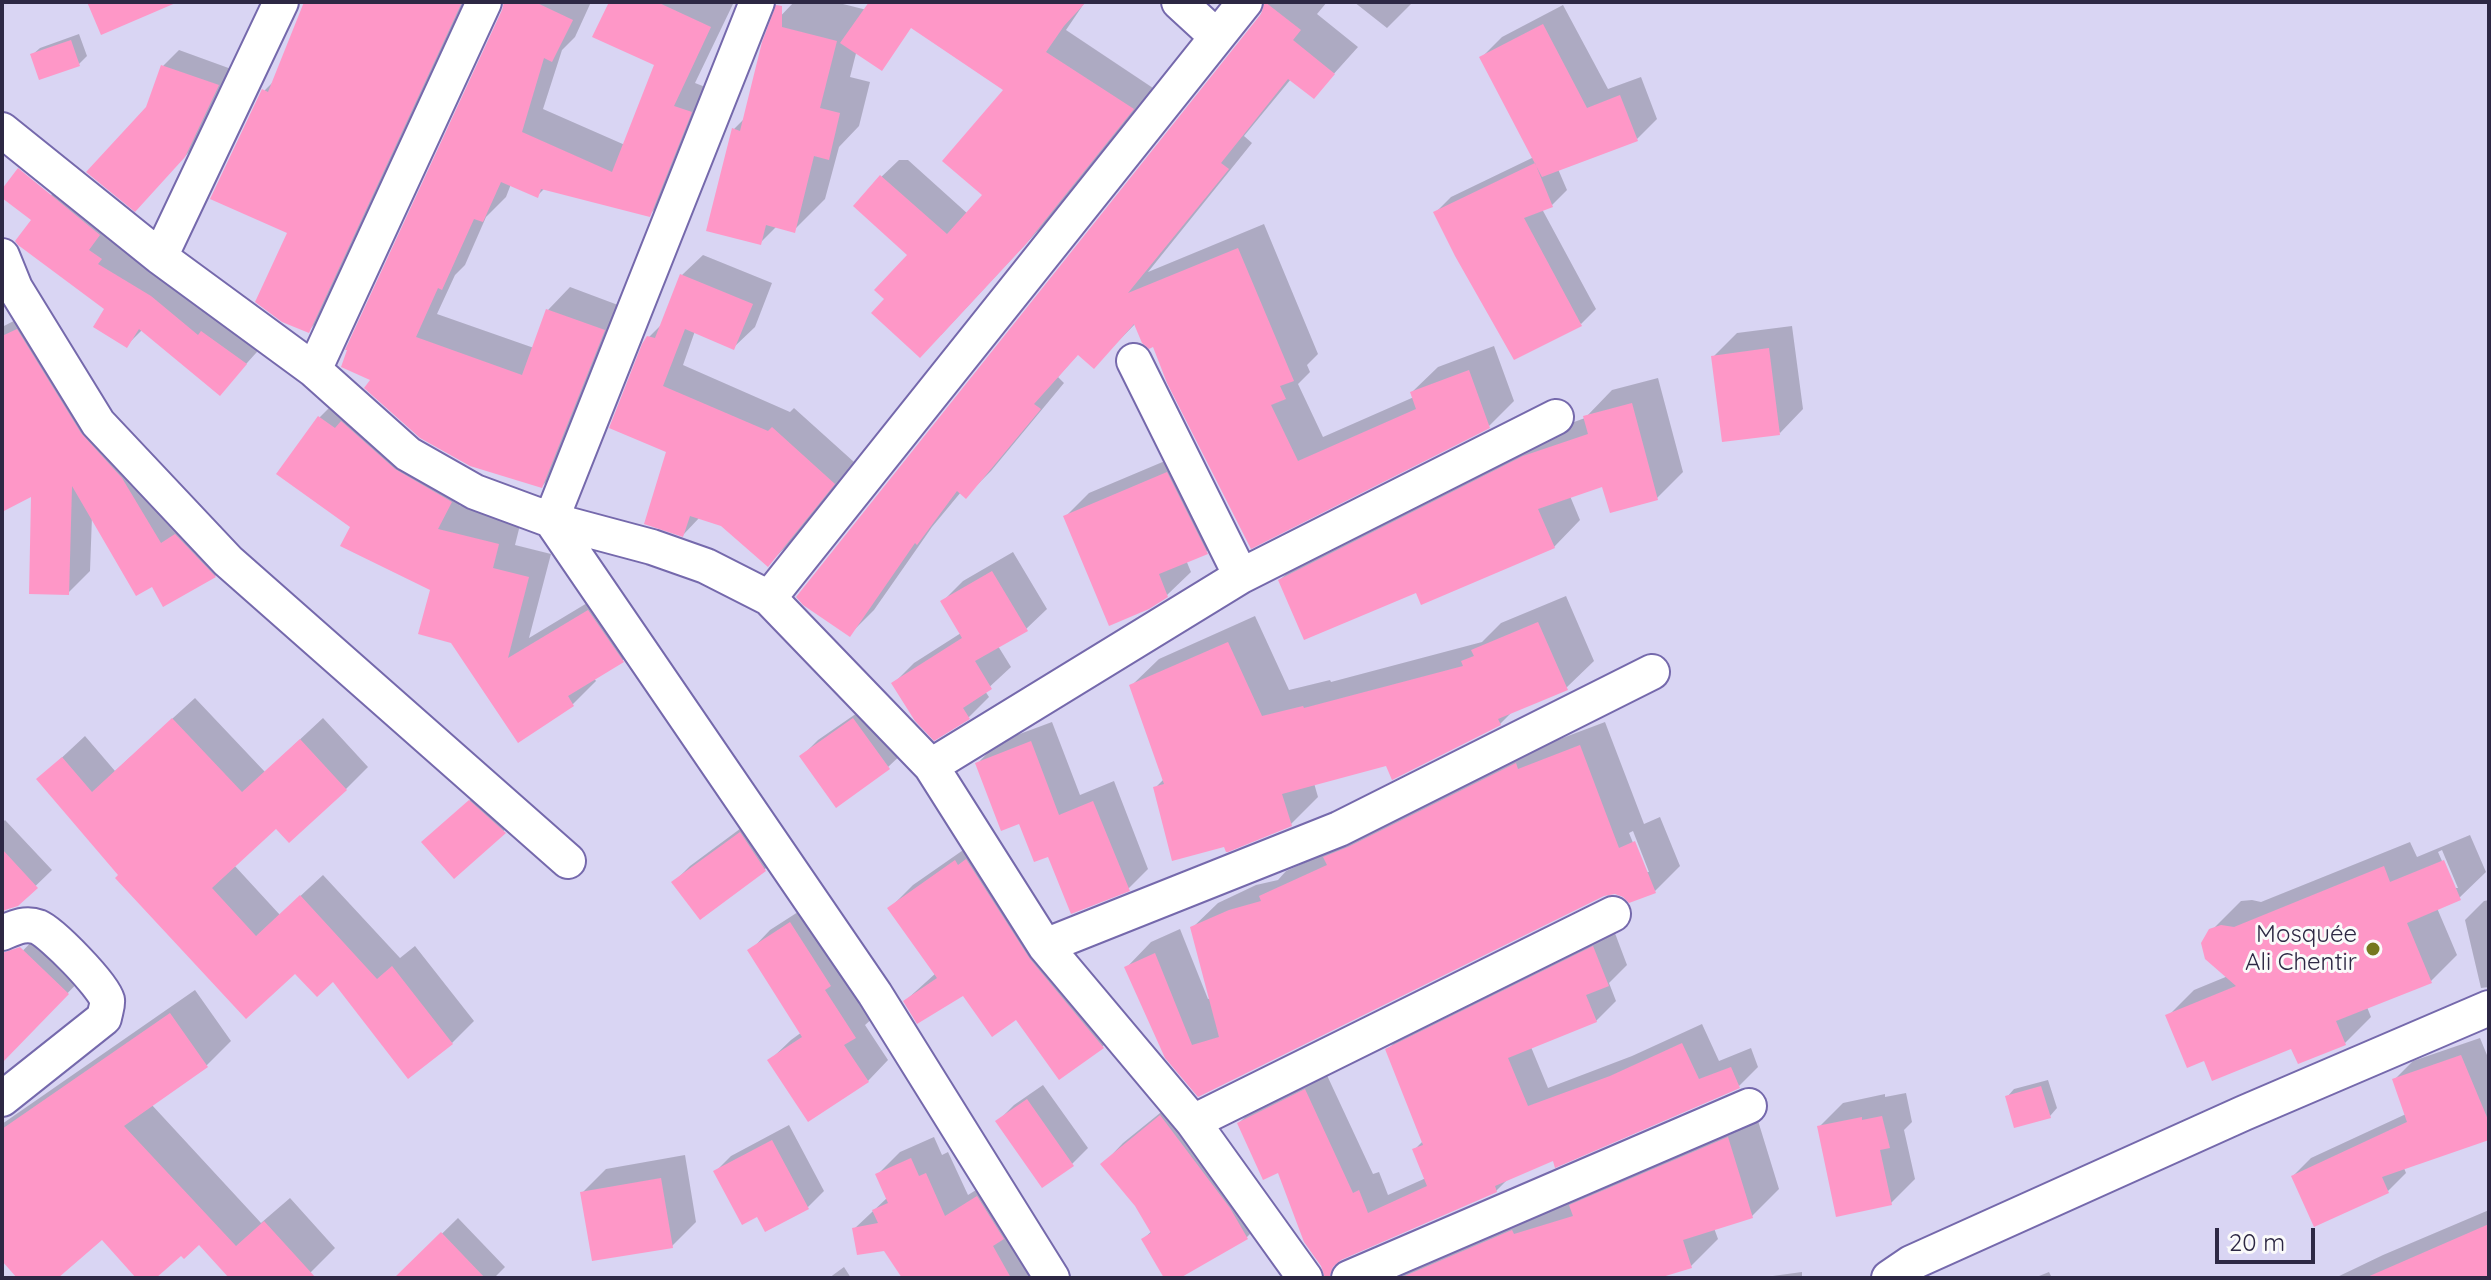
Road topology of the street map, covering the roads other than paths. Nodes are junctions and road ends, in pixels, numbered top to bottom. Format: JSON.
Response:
{"nodes":[{"id":1,"x":281,"y":2,"type":"edge"},
{"id":2,"x":484,"y":2,"type":"edge"},
{"id":3,"x":757,"y":2,"type":"edge"},
{"id":4,"x":1179,"y":2,"type":"edge"},
{"id":5,"x":1245,"y":2,"type":"edge"},
{"id":6,"x":1217,"y":37,"type":"junction"},
{"id":7,"x":2,"y":130,"type":"edge"},
{"id":8,"x":2,"y":256,"type":"edge"},
{"id":9,"x":160,"y":257,"type":"junction"},
{"id":10,"x":1134,"y":361,"type":"dead end"},
{"id":11,"x":314,"y":370,"type":"junction"},
{"id":12,"x":1556,"y":417,"type":"dead end"},
{"id":13,"x":551,"y":520,"type":"junction"},
{"id":14,"x":1241,"y":576,"type":"junction"},
{"id":15,"x":769,"y":598,"type":"junction"},
{"id":16,"x":1652,"y":672,"type":"dead end"},
{"id":17,"x":931,"y":766,"type":"junction"},
{"id":18,"x":568,"y":861,"type":"dead end"},
{"id":19,"x":1613,"y":914,"type":"dead end"},
{"id":20,"x":2,"y":933,"type":"edge"},
{"id":21,"x":1045,"y":946,"type":"junction"},
{"id":22,"x":2489,"y":1008,"type":"edge"},
{"id":23,"x":2,"y":1099,"type":"edge"},
{"id":24,"x":1749,"y":1106,"type":"dead end"},
{"id":25,"x":1193,"y":1122,"type":"junction"},
{"id":26,"x":1052,"y":1278,"type":"edge"},
{"id":27,"x":1305,"y":1278,"type":"edge"},
{"id":28,"x":1349,"y":1278,"type":"edge"},
{"id":29,"x":1889,"y":1278,"type":"edge"}],
"edges":[{"from":1,"to":9,"type":"street"},
{"from":2,"to":11,"type":"street"},
{"from":3,"to":13,"type":"street"},
{"from":4,"to":6,"type":"street"},
{"from":5,"to":6,"type":"street"},
{"from":6,"to":15,"type":"street"},
{"from":7,"to":9,"type":"street"},
{"from":8,"to":18,"type":"street"},
{"from":9,"to":11,"type":"street"},
{"from":10,"to":14,"type":"street"},
{"from":11,"to":13,"type":"street"},
{"from":12,"to":14,"type":"street"},
{"from":13,"to":15,"type":"street"},
{"from":13,"to":26,"type":"street"},
{"from":14,"to":17,"type":"street"},
{"from":15,"to":17,"type":"street"},
{"from":16,"to":21,"type":"street"},
{"from":17,"to":21,"type":"street"},
{"from":19,"to":25,"type":"street"},
{"from":20,"to":23,"type":"street"},
{"from":21,"to":25,"type":"street"},
{"from":22,"to":29,"type":"street"},
{"from":24,"to":28,"type":"street"},
{"from":25,"to":27,"type":"street"}]}
